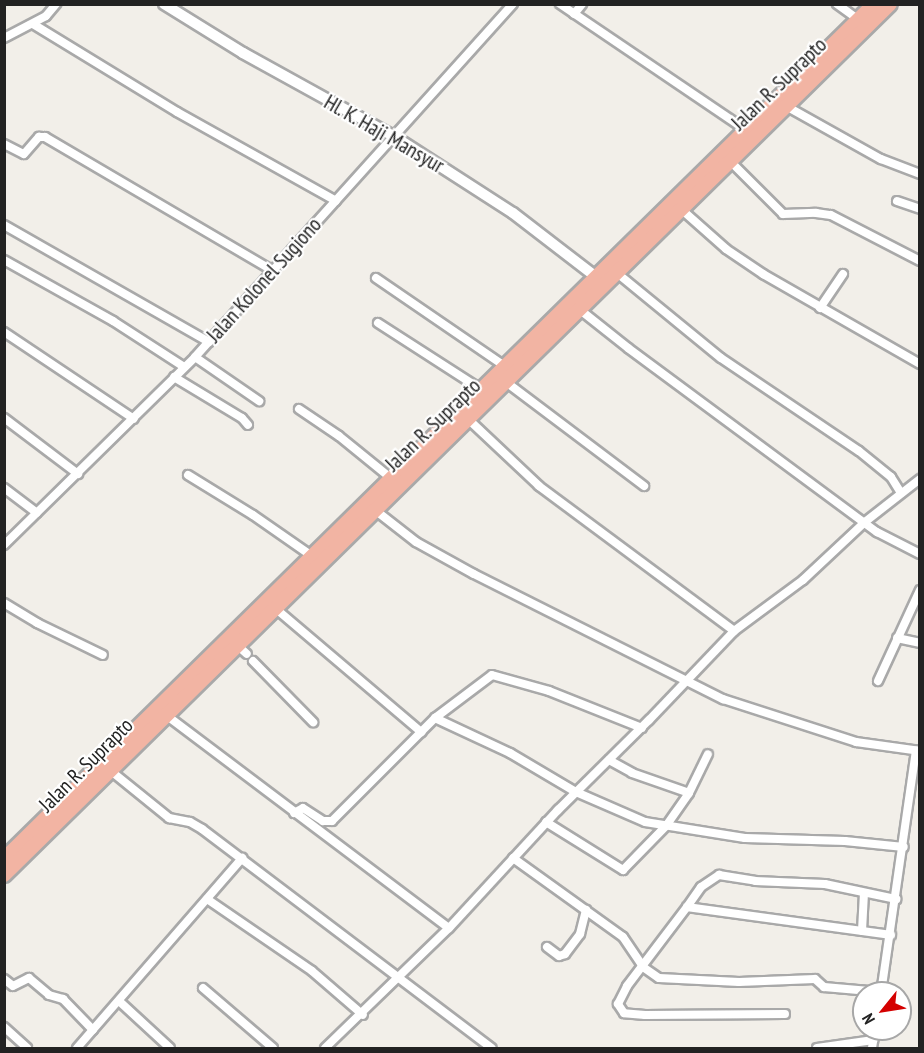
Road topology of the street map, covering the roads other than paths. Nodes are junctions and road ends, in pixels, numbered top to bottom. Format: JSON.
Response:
{"nodes":[{"id":1,"x":56,"y":4,"type":"edge"},
{"id":2,"x":164,"y":4,"type":"edge"},
{"id":3,"x":513,"y":4,"type":"edge"},
{"id":4,"x":560,"y":4,"type":"edge"},
{"id":5,"x":582,"y":4,"type":"edge"},
{"id":6,"x":837,"y":4,"type":"edge"},
{"id":7,"x":874,"y":4,"type":"edge"},
{"id":8,"x":890,"y":4,"type":"edge"},
{"id":9,"x":573,"y":14,"type":"junction"},
{"id":10,"x":859,"y":20,"type":"junction"},
{"id":11,"x":33,"y":24,"type":"junction"},
{"id":12,"x":4,"y":25,"type":"edge"},
{"id":13,"x":15,"y":31,"type":"junction"},
{"id":14,"x":4,"y":38,"type":"edge"},
{"id":15,"x":786,"y":106,"type":"junction"},
{"id":16,"x":746,"y":130,"type":"junction"},
{"id":17,"x":395,"y":137,"type":"junction"},
{"id":18,"x":4,"y":144,"type":"edge"},
{"id":19,"x":730,"y":161,"type":"junction"},
{"id":20,"x":920,"y":174,"type":"edge"},
{"id":21,"x":690,"y":193,"type":"junction"},
{"id":22,"x":336,"y":201,"type":"junction"},
{"id":23,"x":897,"y":201,"type":"dead end"},
{"id":24,"x":681,"y":209,"type":"junction"},
{"id":25,"x":920,"y":209,"type":"edge"},
{"id":26,"x":4,"y":225,"type":"edge"},
{"id":27,"x":4,"y":260,"type":"edge"},
{"id":28,"x":920,"y":261,"type":"edge"},
{"id":29,"x":272,"y":270,"type":"junction"},
{"id":30,"x":617,"y":273,"type":"junction"},
{"id":31,"x":843,"y":274,"type":"dead end"},
{"id":32,"x":596,"y":277,"type":"junction"},
{"id":33,"x":376,"y":278,"type":"dead end"},
{"id":34,"x":820,"y":308,"type":"junction"},
{"id":35,"x":579,"y":309,"type":"junction"},
{"id":36,"x":378,"y":323,"type":"dead end"},
{"id":37,"x":4,"y":332,"type":"edge"},
{"id":38,"x":208,"y":342,"type":"junction"},
{"id":39,"x":195,"y":357,"type":"junction"},
{"id":40,"x":514,"y":364,"type":"junction"},
{"id":41,"x":920,"y":364,"type":"edge"},
{"id":42,"x":184,"y":367,"type":"junction"},
{"id":43,"x":174,"y":377,"type":"junction"},
{"id":44,"x":506,"y":382,"type":"junction"},
{"id":45,"x":482,"y":390,"type":"junction"},
{"id":46,"x":259,"y":401,"type":"dead end"},
{"id":47,"x":299,"y":409,"type":"dead end"},
{"id":48,"x":4,"y":418,"type":"edge"},
{"id":49,"x":134,"y":419,"type":"junction"},
{"id":50,"x":468,"y":419,"type":"junction"},
{"id":51,"x":248,"y":425,"type":"dead end"},
{"id":52,"x":78,"y":474,"type":"junction"},
{"id":53,"x":188,"y":475,"type":"dead end"},
{"id":54,"x":920,"y":478,"type":"edge"},
{"id":55,"x":392,"y":479,"type":"junction"},
{"id":56,"x":644,"y":486,"type":"dead end"},
{"id":57,"x":4,"y":488,"type":"edge"},
{"id":58,"x":901,"y":493,"type":"junction"},
{"id":59,"x":375,"y":510,"type":"junction"},
{"id":60,"x":38,"y":513,"type":"junction"},
{"id":61,"x":865,"y":522,"type":"junction"},
{"id":62,"x":4,"y":545,"type":"edge"},
{"id":63,"x":920,"y":554,"type":"edge"},
{"id":64,"x":312,"y":556,"type":"junction"},
{"id":65,"x":920,"y":590,"type":"edge"},
{"id":66,"x":4,"y":603,"type":"edge"},
{"id":67,"x":275,"y":608,"type":"junction"},
{"id":68,"x":253,"y":621,"type":"junction"},
{"id":69,"x":734,"y":631,"type":"junction"},
{"id":70,"x":897,"y":638,"type":"junction"},
{"id":71,"x":920,"y":643,"type":"edge"},
{"id":72,"x":246,"y":653,"type":"junction"},
{"id":73,"x":103,"y":655,"type":"dead end"},
{"id":74,"x":686,"y":681,"type":"junction"},
{"id":75,"x":878,"y":681,"type":"dead end"},
{"id":76,"x":166,"y":715,"type":"junction"},
{"id":77,"x":435,"y":718,"type":"junction"},
{"id":78,"x":314,"y":722,"type":"dead end"},
{"id":79,"x":642,"y":728,"type":"junction"},
{"id":80,"x":421,"y":732,"type":"junction"},
{"id":81,"x":918,"y":751,"type":"edge"},
{"id":82,"x":708,"y":754,"type":"dead end"},
{"id":83,"x":609,"y":760,"type":"junction"},
{"id":84,"x":111,"y":771,"type":"junction"},
{"id":85,"x":576,"y":792,"type":"junction"},
{"id":86,"x":689,"y":793,"type":"junction"},
{"id":87,"x":294,"y":813,"type":"junction"},
{"id":88,"x":546,"y":822,"type":"junction"},
{"id":89,"x":666,"y":826,"type":"junction"},
{"id":90,"x":904,"y":847,"type":"junction"},
{"id":91,"x":242,"y":858,"type":"junction"},
{"id":92,"x":513,"y":858,"type":"junction"},
{"id":93,"x":4,"y":859,"type":"edge"},
{"id":94,"x":4,"y":875,"type":"edge"},
{"id":95,"x":864,"y":893,"type":"junction"},
{"id":96,"x":207,"y":898,"type":"junction"},
{"id":97,"x":896,"y":899,"type":"junction"},
{"id":98,"x":687,"y":907,"type":"junction"},
{"id":99,"x":586,"y":910,"type":"junction"},
{"id":100,"x":449,"y":928,"type":"junction"},
{"id":101,"x":862,"y":932,"type":"junction"},
{"id":102,"x":891,"y":936,"type":"junction"},
{"id":103,"x":547,"y":947,"type":"dead end"},
{"id":104,"x":643,"y":967,"type":"junction"},
{"id":105,"x":399,"y":978,"type":"junction"},
{"id":106,"x":4,"y":979,"type":"edge"},
{"id":107,"x":883,"y":981,"type":"edge"},
{"id":108,"x":203,"y":988,"type":"dead end"},
{"id":109,"x":852,"y":990,"type":"edge"},
{"id":110,"x":119,"y":1001,"type":"junction"},
{"id":111,"x":785,"y":1014,"type":"dead end"},
{"id":112,"x":363,"y":1015,"type":"junction"},
{"id":113,"x":4,"y":1027,"type":"edge"},
{"id":114,"x":93,"y":1030,"type":"junction"},
{"id":115,"x":873,"y":1044,"type":"edge"},
{"id":116,"x":27,"y":1048,"type":"edge"},
{"id":117,"x":77,"y":1048,"type":"edge"},
{"id":118,"x":170,"y":1048,"type":"edge"},
{"id":119,"x":273,"y":1048,"type":"edge"},
{"id":120,"x":325,"y":1048,"type":"edge"},
{"id":121,"x":492,"y":1048,"type":"edge"},
{"id":122,"x":817,"y":1048,"type":"edge"}],
"edges":[{"from":1,"to":11,"type":"street"},
{"from":2,"to":17,"type":"street","name":"Hl. K. Haji Mansyur"},
{"from":3,"to":17,"type":"street","name":"Jalan Kolonel Sugiono"},
{"from":4,"to":9,"type":"street"},
{"from":5,"to":9,"type":"street"},
{"from":6,"to":10,"type":"street"},
{"from":7,"to":10,"type":"highway","name":"Jalan R. Suprapto"},
{"from":8,"to":15,"type":"highway","name":"Jalan R. Suprapto"},
{"from":9,"to":16,"type":"street"},
{"from":10,"to":16,"type":"highway","name":"Jalan R. Suprapto"},
{"from":11,"to":13,"type":"street"},
{"from":11,"to":22,"type":"street"},
{"from":12,"to":13,"type":"street"},
{"from":13,"to":14,"type":"street"},
{"from":15,"to":19,"type":"highway","name":"Jalan R. Suprapto"},
{"from":15,"to":20,"type":"street"},
{"from":16,"to":21,"type":"highway","name":"Jalan R. Suprapto"},
{"from":17,"to":22,"type":"street","name":"Jalan Kolonel Sugiono"},
{"from":17,"to":32,"type":"street","name":"Hl. K. Haji Mansyur"},
{"from":18,"to":29,"type":"street"},
{"from":19,"to":21,"type":"highway","name":"Jalan R. Suprapto"},
{"from":19,"to":28,"type":"street"},
{"from":21,"to":24,"type":"highway","name":"Jalan R. Suprapto"},
{"from":21,"to":32,"type":"highway","name":"Jalan R. Suprapto"},
{"from":22,"to":29,"type":"street","name":"Jalan Kolonel Sugiono"},
{"from":23,"to":25,"type":"street"},
{"from":24,"to":30,"type":"highway","name":"Jalan R. Suprapto"},
{"from":24,"to":34,"type":"street"},
{"from":26,"to":38,"type":"street"},
{"from":27,"to":42,"type":"street"},
{"from":29,"to":38,"type":"street","name":"Jalan Kolonel Sugiono"},
{"from":30,"to":35,"type":"highway","name":"Jalan R. Suprapto"},
{"from":30,"to":58,"type":"street"},
{"from":31,"to":34,"type":"street"},
{"from":32,"to":40,"type":"highway","name":"Jalan R. Suprapto"},
{"from":33,"to":40,"type":"street"},
{"from":34,"to":41,"type":"street"},
{"from":35,"to":40,"type":"highway","name":"Jalan R. Suprapto"},
{"from":35,"to":61,"type":"street"},
{"from":36,"to":45,"type":"street"},
{"from":37,"to":49,"type":"street"},
{"from":38,"to":39,"type":"street","name":"Jalan Kolonel Sugiono"},
{"from":39,"to":42,"type":"street","name":"Jalan Kolonel Sugiono"},
{"from":39,"to":46,"type":"street"},
{"from":40,"to":44,"type":"highway","name":"Jalan R. Suprapto"},
{"from":40,"to":45,"type":"highway","name":"Jalan R. Suprapto"},
{"from":42,"to":43,"type":"street","name":"Jalan Kolonel Sugiono"},
{"from":43,"to":49,"type":"street","name":"Jalan Kolonel Sugiono"},
{"from":43,"to":51,"type":"street"},
{"from":44,"to":50,"type":"highway","name":"Jalan R. Suprapto"},
{"from":44,"to":56,"type":"street"},
{"from":45,"to":55,"type":"highway","name":"Jalan R. Suprapto"},
{"from":47,"to":55,"type":"street"},
{"from":48,"to":52,"type":"street"},
{"from":49,"to":52,"type":"street","name":"Jalan Kolonel Sugiono"},
{"from":50,"to":59,"type":"highway","name":"Jalan R. Suprapto"},
{"from":50,"to":69,"type":"street"},
{"from":52,"to":60,"type":"street","name":"Jalan Kolonel Sugiono"},
{"from":53,"to":64,"type":"street"},
{"from":54,"to":58,"type":"street"},
{"from":55,"to":64,"type":"highway","name":"Jalan R. Suprapto"},
{"from":57,"to":60,"type":"street"},
{"from":58,"to":61,"type":"street"},
{"from":59,"to":67,"type":"highway","name":"Jalan R. Suprapto"},
{"from":59,"to":74,"type":"street"},
{"from":60,"to":62,"type":"street","name":"Jalan Kolonel Sugiono"},
{"from":61,"to":63,"type":"street"},
{"from":61,"to":69,"type":"street"},
{"from":64,"to":68,"type":"highway","name":"Jalan R. Suprapto"},
{"from":65,"to":70,"type":"street"},
{"from":66,"to":73,"type":"street"},
{"from":67,"to":68,"type":"highway","name":"Jalan R. Suprapto"},
{"from":67,"to":80,"type":"street"},
{"from":68,"to":72,"type":"highway","name":"Jalan R. Suprapto"},
{"from":68,"to":93,"type":"highway","name":"Jalan R. Suprapto"},
{"from":69,"to":74,"type":"street"},
{"from":70,"to":71,"type":"street"},
{"from":70,"to":75,"type":"street"},
{"from":72,"to":76,"type":"highway","name":"Jalan R. Suprapto"},
{"from":72,"to":78,"type":"street"},
{"from":74,"to":79,"type":"street"},
{"from":74,"to":81,"type":"street"},
{"from":76,"to":84,"type":"highway","name":"Jalan R. Suprapto"},
{"from":76,"to":87,"type":"street"},
{"from":77,"to":79,"type":"street"},
{"from":77,"to":80,"type":"street"},
{"from":77,"to":85,"type":"street"},
{"from":79,"to":83,"type":"street"},
{"from":80,"to":87,"type":"street"},
{"from":81,"to":90,"type":"street"},
{"from":82,"to":86,"type":"street"},
{"from":83,"to":85,"type":"street"},
{"from":83,"to":86,"type":"street"},
{"from":84,"to":91,"type":"street"},
{"from":84,"to":94,"type":"highway","name":"Jalan R. Suprapto"},
{"from":85,"to":88,"type":"street"},
{"from":85,"to":89,"type":"street"},
{"from":86,"to":89,"type":"street"},
{"from":87,"to":100,"type":"street"},
{"from":88,"to":89,"type":"street"},
{"from":88,"to":92,"type":"street"},
{"from":89,"to":90,"type":"street"},
{"from":90,"to":97,"type":"street"},
{"from":91,"to":96,"type":"street"},
{"from":91,"to":105,"type":"street"},
{"from":92,"to":99,"type":"street"},
{"from":92,"to":100,"type":"street"},
{"from":95,"to":97,"type":"street"},
{"from":95,"to":98,"type":"street"},
{"from":95,"to":101,"type":"street"},
{"from":96,"to":110,"type":"street"},
{"from":96,"to":112,"type":"street"},
{"from":97,"to":102,"type":"street"},
{"from":98,"to":101,"type":"street"},
{"from":98,"to":104,"type":"street"},
{"from":99,"to":103,"type":"street"},
{"from":99,"to":104,"type":"street"},
{"from":100,"to":105,"type":"street"},
{"from":101,"to":102,"type":"street"},
{"from":102,"to":107,"type":"street"},
{"from":104,"to":109,"type":"street"},
{"from":104,"to":111,"type":"street"},
{"from":105,"to":112,"type":"street"},
{"from":105,"to":121,"type":"street"},
{"from":106,"to":114,"type":"street"},
{"from":108,"to":119,"type":"street"},
{"from":110,"to":114,"type":"street"},
{"from":110,"to":118,"type":"street"},
{"from":112,"to":120,"type":"street"},
{"from":113,"to":116,"type":"street"},
{"from":114,"to":117,"type":"street"},
{"from":115,"to":122,"type":"street"}]}
